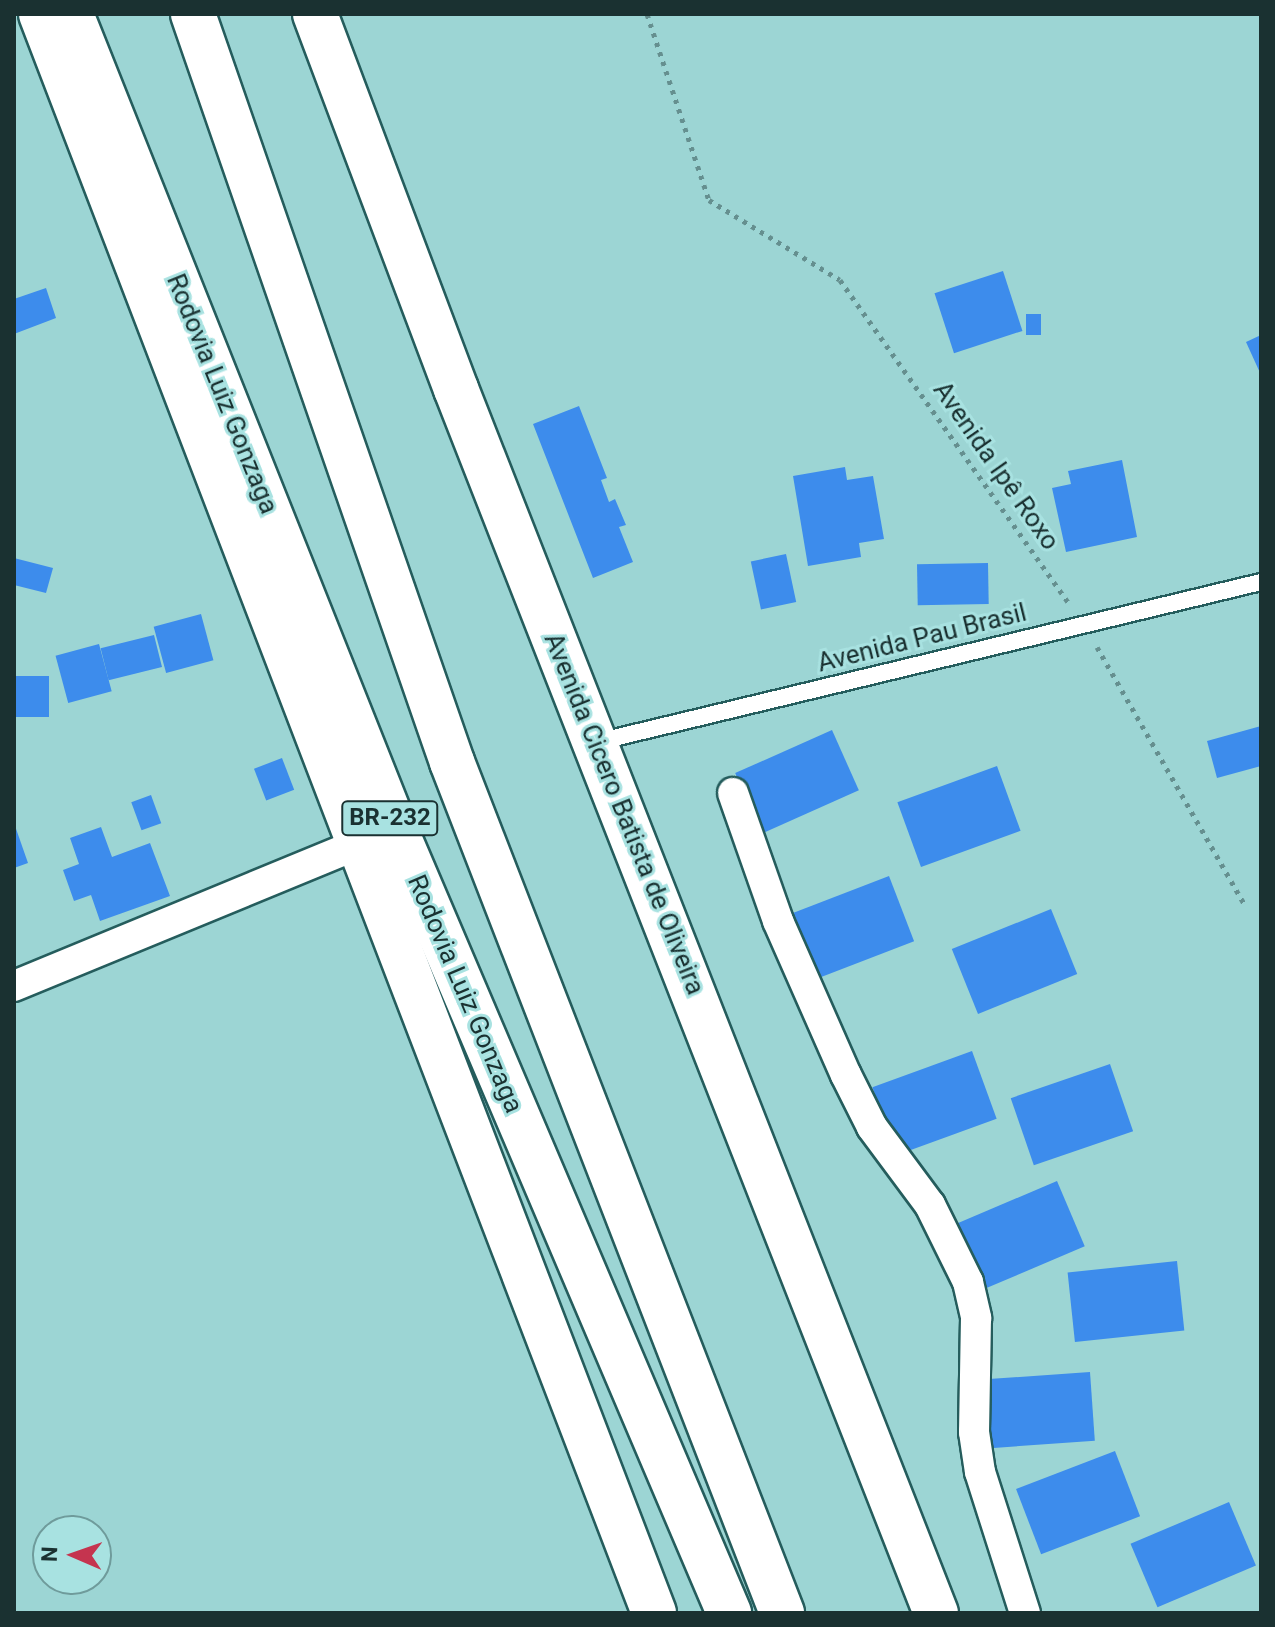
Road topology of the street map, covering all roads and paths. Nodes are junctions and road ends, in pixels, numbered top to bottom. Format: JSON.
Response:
{"nodes":[{"id":1,"x":41,"y":14,"type":"edge"},
{"id":2,"x":71,"y":14,"type":"edge"},
{"id":3,"x":193,"y":14,"type":"edge"},
{"id":4,"x":315,"y":14,"type":"edge"},
{"id":5,"x":647,"y":14,"type":"edge"},
{"id":6,"x":1261,"y":582,"type":"edge"},
{"id":7,"x":1083,"y":624,"type":"junction"},
{"id":8,"x":596,"y":743,"type":"junction"},
{"id":9,"x":733,"y":793,"type":"dead end"},
{"id":10,"x":359,"y":844,"type":"junction"},
{"id":11,"x":1244,"y":904,"type":"dead end"},
{"id":12,"x":14,"y":986,"type":"edge"},
{"id":13,"x":654,"y":1613,"type":"edge"},
{"id":14,"x":729,"y":1613,"type":"edge"},
{"id":15,"x":782,"y":1613,"type":"edge"},
{"id":16,"x":936,"y":1613,"type":"edge"},
{"id":17,"x":1025,"y":1613,"type":"edge"}],
"edges":[{"from":1,"to":10,"type":"main road"},
{"from":2,"to":14,"type":"main road","name":"Rodovia Luiz Gonzaga","number":"BR-232"},
{"from":3,"to":15,"type":"main road","number":"BR-232"},
{"from":4,"to":8,"type":"main road","name":"Avenida Cicero Batista de Oliveira"},
{"from":5,"to":7,"type":"path","name":"Avenida Ipê Roxo"},
{"from":6,"to":7,"type":"lane","name":"Avenida Pau Brasil"},
{"from":7,"to":8,"type":"lane","name":"Avenida Pau Brasil"},
{"from":7,"to":11,"type":"path","name":"Avenida Ipê Roxo"},
{"from":8,"to":16,"type":"main road","name":"Avenida Cicero Batista de Oliveira"},
{"from":9,"to":17,"type":"street"},
{"from":10,"to":12,"type":"street"},
{"from":10,"to":13,"type":"main road"}]}
